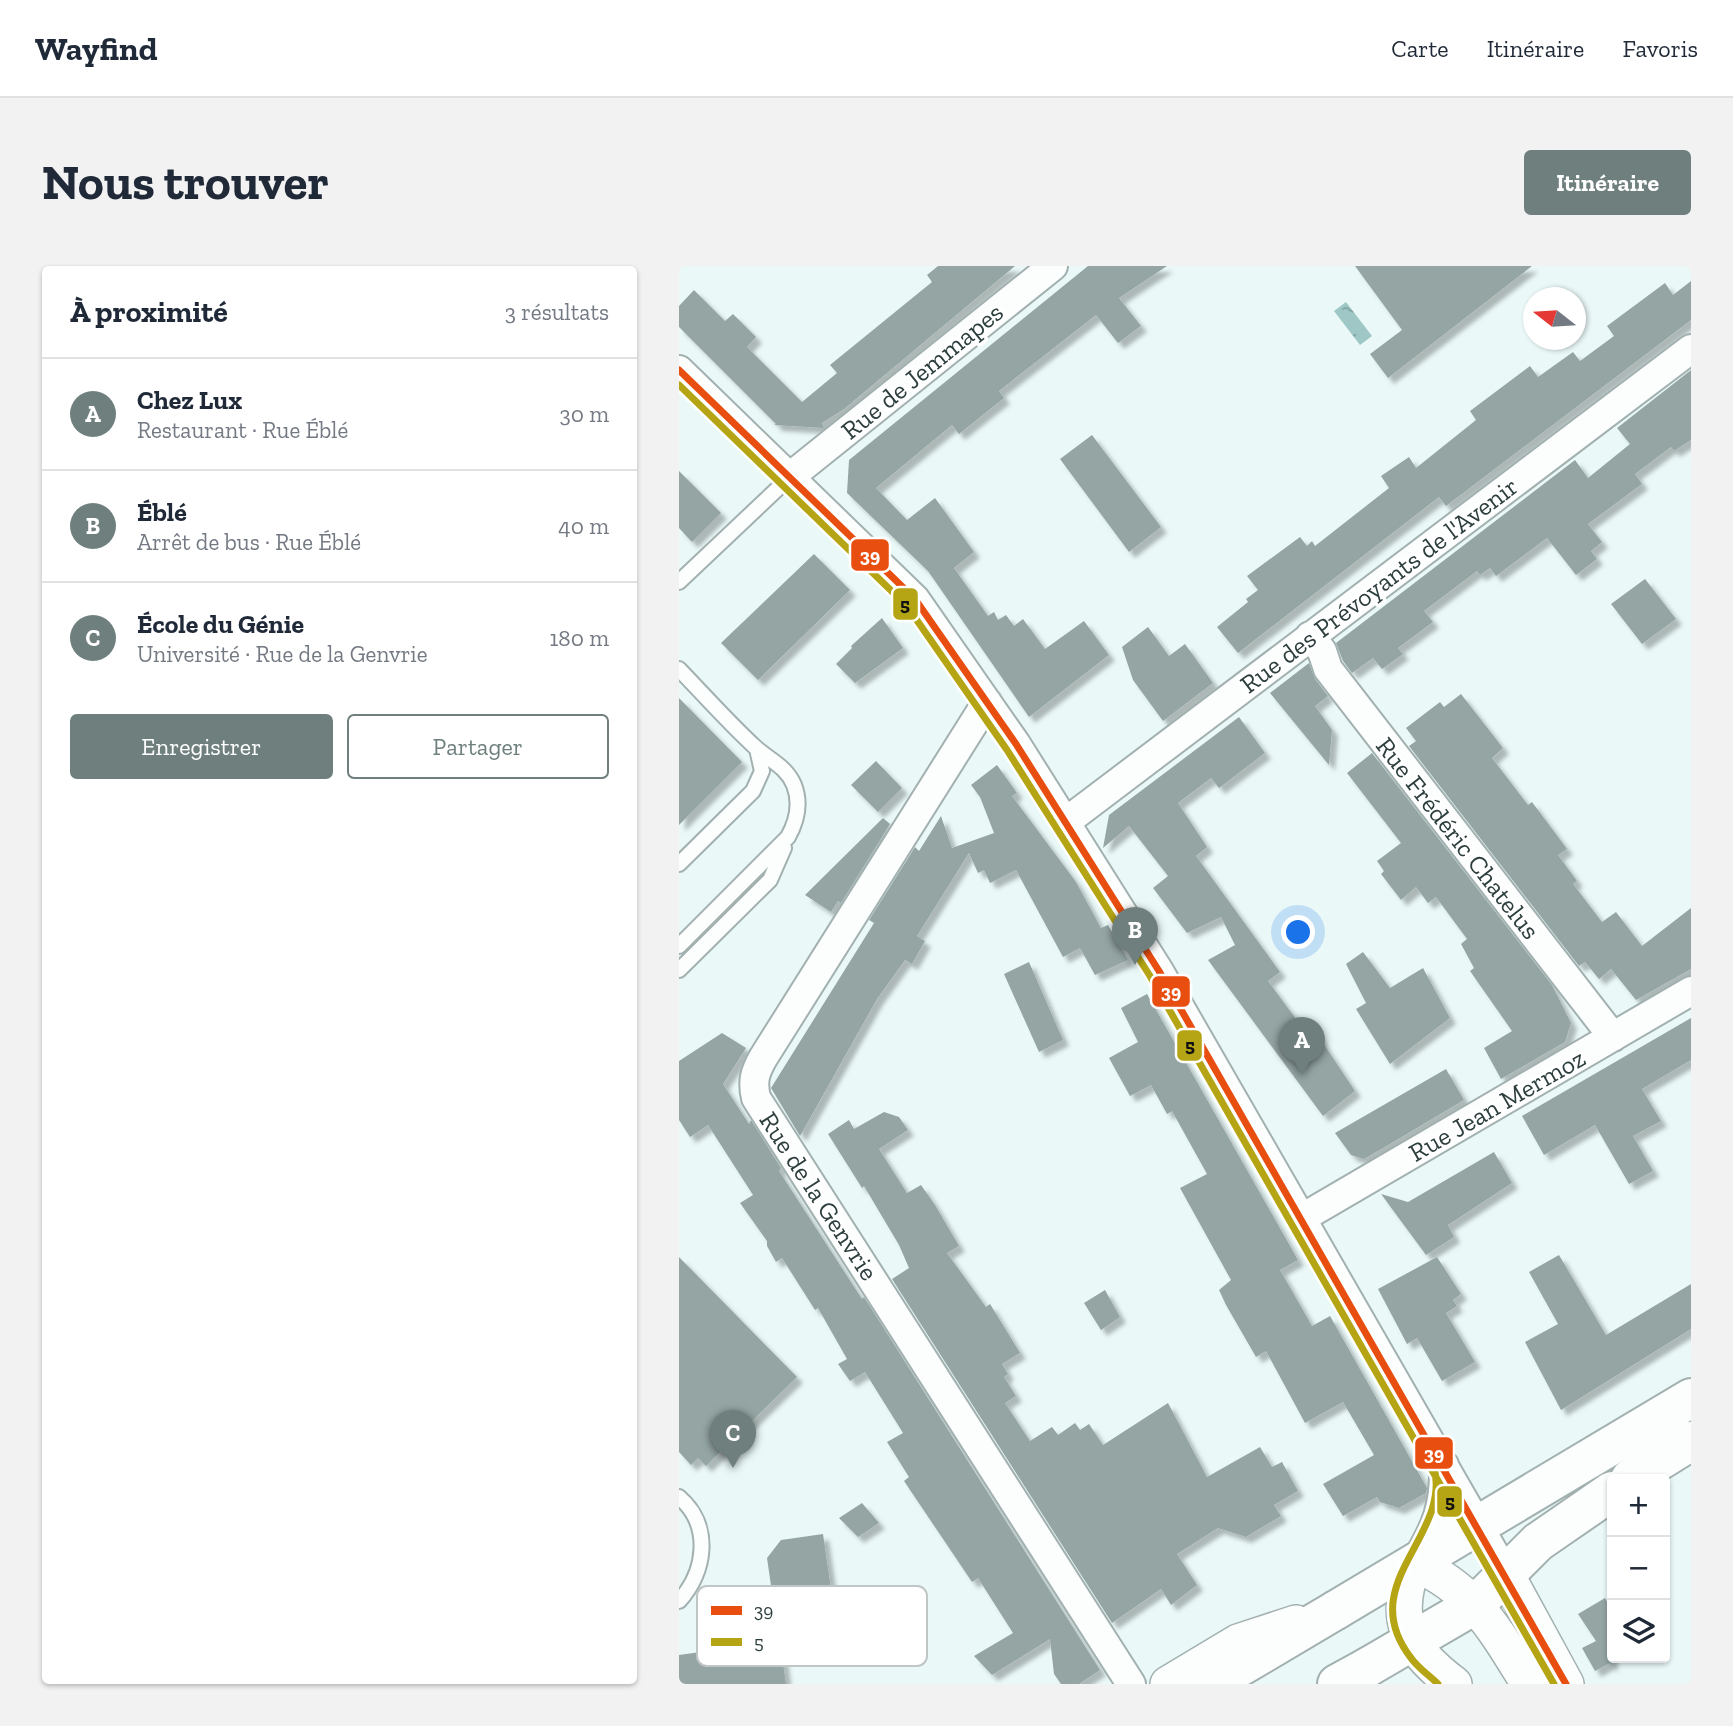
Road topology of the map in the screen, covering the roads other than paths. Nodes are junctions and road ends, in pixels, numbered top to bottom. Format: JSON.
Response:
{"nodes":[{"id":1,"x":1053,"y":266,"type":"edge"},
{"id":2,"x":1691,"y":349,"type":"edge"},
{"id":3,"x":679,"y":370,"type":"edge"},
{"id":4,"x":791,"y":476,"type":"junction"},
{"id":5,"x":679,"y":582,"type":"edge"},
{"id":6,"x":1310,"y":636,"type":"junction"},
{"id":7,"x":679,"y":669,"type":"edge"},
{"id":8,"x":987,"y":702,"type":"junction"},
{"id":9,"x":757,"y":749,"type":"junction"},
{"id":10,"x":1067,"y":821,"type":"junction"},
{"id":11,"x":788,"y":837,"type":"junction"},
{"id":12,"x":679,"y":864,"type":"edge"},
{"id":13,"x":679,"y":946,"type":"edge"},
{"id":14,"x":679,"y":970,"type":"edge"},
{"id":15,"x":1691,"y":991,"type":"edge"},
{"id":16,"x":1613,"y":1037,"type":"junction"},
{"id":17,"x":1301,"y":1218,"type":"junction"},
{"id":18,"x":1691,"y":1398,"type":"edge"},
{"id":19,"x":1691,"y":1441,"type":"edge"},
{"id":20,"x":1444,"y":1465,"type":"junction"},
{"id":21,"x":1638,"y":1474,"type":"edge"},
{"id":22,"x":1607,"y":1494,"type":"edge"},
{"id":23,"x":679,"y":1497,"type":"edge"},
{"id":24,"x":1477,"y":1524,"type":"junction"},
{"id":25,"x":1414,"y":1563,"type":"junction"},
{"id":26,"x":1506,"y":1574,"type":"junction"},
{"id":27,"x":679,"y":1601,"type":"edge"},
{"id":28,"x":1476,"y":1604,"type":"junction"},
{"id":29,"x":1336,"y":1610,"type":"junction"},
{"id":30,"x":1418,"y":1651,"type":"junction"},
{"id":31,"x":1353,"y":1676,"type":"edge"},
{"id":32,"x":1131,"y":1684,"type":"edge"},
{"id":33,"x":1168,"y":1684,"type":"edge"},
{"id":34,"x":1211,"y":1684,"type":"edge"},
{"id":35,"x":1454,"y":1684,"type":"edge"},
{"id":36,"x":1529,"y":1684,"type":"edge"},
{"id":37,"x":1566,"y":1684,"type":"edge"}],
"edges":[{"from":1,"to":4,"type":"street","name":"Rue de Jemmapes"},
{"from":2,"to":6,"type":"street","name":"Rue des Prévoyants de l'Avenir"},
{"from":3,"to":4,"type":"street"},
{"from":4,"to":5,"type":"lane"},
{"from":4,"to":8,"type":"street"},
{"from":6,"to":10,"type":"street","name":"Rue des Prévoyants de l'Avenir"},
{"from":6,"to":16,"type":"street","name":"Rue Frédéric Chatelus"},
{"from":7,"to":9,"type":"lane"},
{"from":8,"to":10,"type":"street"},
{"from":8,"to":32,"type":"street","name":"Rue de la Genvrie"},
{"from":9,"to":11,"type":"lane"},
{"from":9,"to":12,"type":"lane"},
{"from":10,"to":17,"type":"street"},
{"from":11,"to":13,"type":"lane"},
{"from":11,"to":14,"type":"lane"},
{"from":15,"to":16,"type":"street","name":"Rue Jean Mermoz"},
{"from":16,"to":17,"type":"street","name":"Rue Jean Mermoz"},
{"from":17,"to":20,"type":"street"},
{"from":18,"to":24,"type":"main road"},
{"from":19,"to":21,"type":"main road"},
{"from":20,"to":24,"type":"street"},
{"from":20,"to":25,"type":"street"},
{"from":22,"to":26,"type":"main road"},
{"from":23,"to":27,"type":"lane"},
{"from":24,"to":25,"type":"main road"},
{"from":24,"to":26,"type":"street"},
{"from":25,"to":28,"type":"street"},
{"from":25,"to":29,"type":"main road"},
{"from":25,"to":30,"type":"street"},
{"from":26,"to":28,"type":"main road"},
{"from":26,"to":37,"type":"street"},
{"from":28,"to":30,"type":"main road"},
{"from":28,"to":36,"type":"street"},
{"from":29,"to":33,"type":"street"},
{"from":29,"to":34,"type":"main road"},
{"from":30,"to":31,"type":"main road"},
{"from":30,"to":35,"type":"street"}]}
